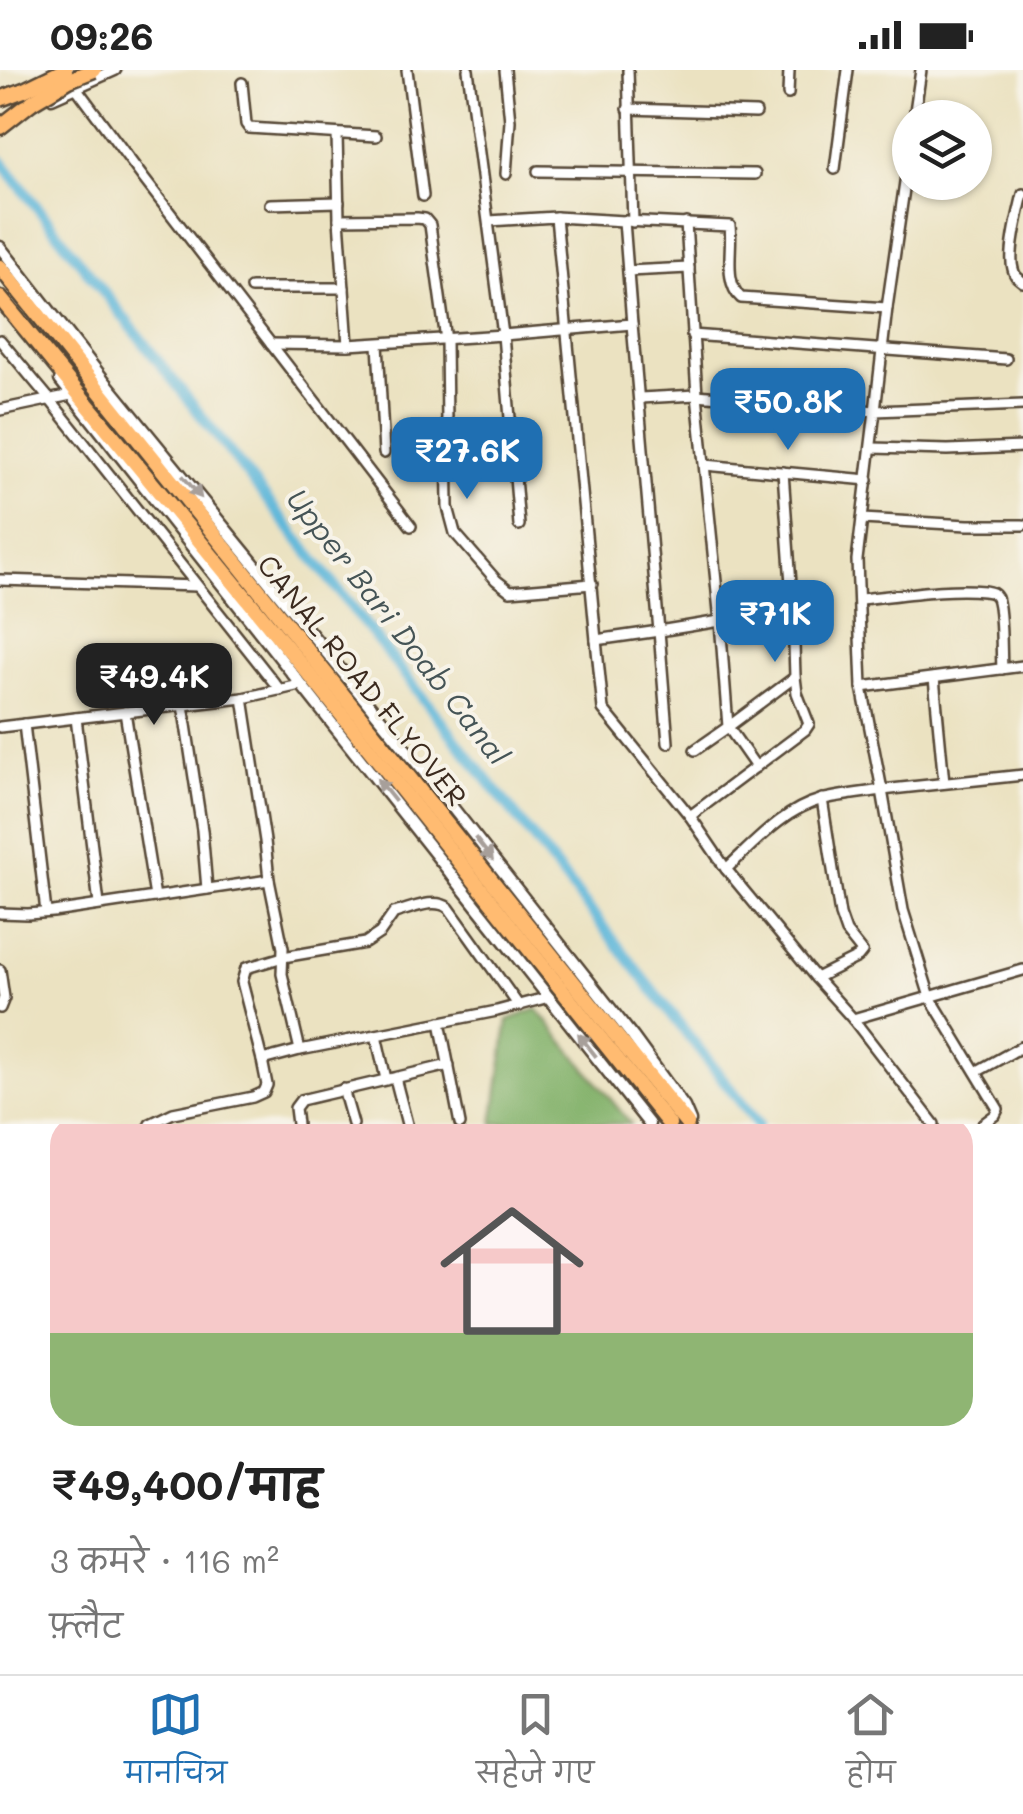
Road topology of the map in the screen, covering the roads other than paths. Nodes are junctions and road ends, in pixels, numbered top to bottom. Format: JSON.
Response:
{"nodes":[{"id":1,"x":61,"y":70,"type":"edge"},
{"id":2,"x":94,"y":70,"type":"edge"},
{"id":3,"x":115,"y":70,"type":"edge"},
{"id":4,"x":407,"y":70,"type":"edge"},
{"id":5,"x":468,"y":70,"type":"edge"},
{"id":6,"x":505,"y":70,"type":"edge"},
{"id":7,"x":628,"y":70,"type":"edge"},
{"id":8,"x":789,"y":70,"type":"edge"},
{"id":9,"x":848,"y":70,"type":"edge"},
{"id":10,"x":921,"y":70,"type":"edge"},
{"id":11,"x":46,"y":76,"type":"junction"},
{"id":12,"x":242,"y":83,"type":"dead end"},
{"id":13,"x":76,"y":86,"type":"junction"},
{"id":14,"x":788,"y":94,"type":"dead end"},
{"id":15,"x":56,"y":95,"type":"junction"},
{"id":16,"x":0,"y":100,"type":"edge"},
{"id":17,"x":917,"y":100,"type":"edge"},
{"id":18,"x":628,"y":109,"type":"junction"},
{"id":19,"x":756,"y":113,"type":"dead end"},
{"id":20,"x":0,"y":128,"type":"edge"},
{"id":21,"x":337,"y":134,"type":"junction"},
{"id":22,"x":376,"y":136,"type":"dead end"},
{"id":23,"x":835,"y":170,"type":"dead end"},
{"id":24,"x":538,"y":172,"type":"dead end"},
{"id":25,"x":630,"y":172,"type":"junction"},
{"id":26,"x":506,"y":174,"type":"dead end"},
{"id":27,"x":754,"y":174,"type":"dead end"},
{"id":28,"x":1023,"y":194,"type":"edge"},
{"id":29,"x":422,"y":196,"type":"dead end"},
{"id":30,"x":902,"y":200,"type":"edge"},
{"id":31,"x":339,"y":202,"type":"junction"},
{"id":32,"x":270,"y":204,"type":"dead end"},
{"id":33,"x":556,"y":218,"type":"junction"},
{"id":34,"x":339,"y":219,"type":"junction"},
{"id":35,"x":489,"y":221,"type":"junction"},
{"id":36,"x":629,"y":222,"type":"junction"},
{"id":37,"x":686,"y":223,"type":"junction"},
{"id":38,"x":0,"y":247,"type":"edge"},
{"id":39,"x":0,"y":267,"type":"edge"},
{"id":40,"x":689,"y":268,"type":"junction"},
{"id":41,"x":628,"y":271,"type":"junction"},
{"id":42,"x":1023,"y":282,"type":"edge"},
{"id":43,"x":251,"y":288,"type":"dead end"},
{"id":44,"x":344,"y":288,"type":"junction"},
{"id":45,"x":0,"y":299,"type":"edge"},
{"id":46,"x":887,"y":308,"type":"junction"},
{"id":47,"x":632,"y":324,"type":"junction"},
{"id":48,"x":566,"y":330,"type":"junction"},
{"id":49,"x":692,"y":335,"type":"junction"},
{"id":50,"x":503,"y":336,"type":"junction"},
{"id":51,"x":0,"y":340,"type":"edge"},
{"id":52,"x":446,"y":340,"type":"junction"},
{"id":53,"x":271,"y":344,"type":"junction"},
{"id":54,"x":378,"y":344,"type":"junction"},
{"id":55,"x":348,"y":345,"type":"junction"},
{"id":56,"x":883,"y":349,"type":"junction"},
{"id":57,"x":6,"y":354,"type":"edge"},
{"id":58,"x":1006,"y":359,"type":"dead end"},
{"id":59,"x":70,"y":395,"type":"junction"},
{"id":60,"x":697,"y":395,"type":"junction"},
{"id":61,"x":640,"y":398,"type":"junction"},
{"id":62,"x":51,"y":401,"type":"junction"},
{"id":63,"x":1023,"y":405,"type":"edge"},
{"id":64,"x":0,"y":410,"type":"edge"},
{"id":65,"x":875,"y":411,"type":"junction"},
{"id":66,"x":1023,"y":447,"type":"edge"},
{"id":67,"x":872,"y":448,"type":"junction"},
{"id":68,"x":384,"y":453,"type":"dead end"},
{"id":69,"x":704,"y":465,"type":"junction"},
{"id":70,"x":783,"y":472,"type":"junction"},
{"id":71,"x":868,"y":480,"type":"junction"},
{"id":72,"x":862,"y":519,"type":"junction"},
{"id":73,"x":519,"y":525,"type":"dead end"},
{"id":74,"x":1023,"y":525,"type":"edge"},
{"id":75,"x":410,"y":526,"type":"dead end"},
{"id":76,"x":0,"y":580,"type":"edge"},
{"id":77,"x":592,"y":584,"type":"junction"},
{"id":78,"x":197,"y":586,"type":"junction"},
{"id":79,"x":858,"y":599,"type":"junction"},
{"id":80,"x":720,"y":622,"type":"junction"},
{"id":81,"x":658,"y":631,"type":"junction"},
{"id":82,"x":596,"y":640,"type":"junction"},
{"id":83,"x":1023,"y":666,"type":"edge"},
{"id":84,"x":1002,"y":669,"type":"junction"},
{"id":85,"x":795,"y":677,"type":"junction"},
{"id":86,"x":934,"y":678,"type":"junction"},
{"id":87,"x":300,"y":685,"type":"junction"},
{"id":88,"x":862,"y":688,"type":"junction"},
{"id":89,"x":280,"y":690,"type":"junction"},
{"id":90,"x":243,"y":698,"type":"junction"},
{"id":91,"x":183,"y":705,"type":"junction"},
{"id":92,"x":125,"y":712,"type":"junction"},
{"id":93,"x":76,"y":718,"type":"junction"},
{"id":94,"x":24,"y":724,"type":"junction"},
{"id":95,"x":728,"y":727,"type":"junction"},
{"id":96,"x":0,"y":728,"type":"edge"},
{"id":97,"x":668,"y":743,"type":"dead end"},
{"id":98,"x":695,"y":750,"type":"dead end"},
{"id":99,"x":756,"y":768,"type":"junction"},
{"id":100,"x":1023,"y":774,"type":"edge"},
{"id":101,"x":944,"y":783,"type":"junction"},
{"id":102,"x":882,"y":790,"type":"junction"},
{"id":103,"x":822,"y":799,"type":"junction"},
{"id":104,"x":690,"y":816,"type":"junction"},
{"id":105,"x":726,"y":869,"type":"junction"},
{"id":106,"x":269,"y":880,"type":"junction"},
{"id":107,"x":207,"y":889,"type":"junction"},
{"id":108,"x":155,"y":897,"type":"junction"},
{"id":109,"x":100,"y":904,"type":"junction"},
{"id":110,"x":46,"y":912,"type":"junction"},
{"id":111,"x":0,"y":913,"type":"edge"},
{"id":112,"x":282,"y":958,"type":"junction"},
{"id":113,"x":0,"y":970,"type":"edge"},
{"id":114,"x":1023,"y":970,"type":"edge"},
{"id":115,"x":816,"y":978,"type":"junction"},
{"id":116,"x":557,"y":984,"type":"junction"},
{"id":117,"x":930,"y":997,"type":"junction"},
{"id":118,"x":519,"y":1006,"type":"junction"},
{"id":119,"x":0,"y":1008,"type":"edge"},
{"id":120,"x":853,"y":1019,"type":"junction"},
{"id":121,"x":440,"y":1022,"type":"junction"},
{"id":122,"x":376,"y":1035,"type":"junction"},
{"id":123,"x":1023,"y":1046,"type":"edge"},
{"id":124,"x":300,"y":1050,"type":"junction"},
{"id":125,"x":262,"y":1060,"type":"junction"},
{"id":126,"x":448,"y":1065,"type":"junction"},
{"id":127,"x":976,"y":1072,"type":"junction"},
{"id":128,"x":390,"y":1078,"type":"junction"},
{"id":129,"x":343,"y":1089,"type":"junction"},
{"id":130,"x":168,"y":1120,"type":"edge"},
{"id":131,"x":649,"y":1123,"type":"edge"},
{"id":132,"x":150,"y":1124,"type":"edge"},
{"id":133,"x":297,"y":1124,"type":"edge"},
{"id":134,"x":354,"y":1124,"type":"edge"},
{"id":135,"x":407,"y":1124,"type":"edge"},
{"id":136,"x":460,"y":1124,"type":"edge"},
{"id":137,"x":669,"y":1124,"type":"edge"},
{"id":138,"x":689,"y":1124,"type":"edge"},
{"id":139,"x":934,"y":1124,"type":"edge"},
{"id":140,"x":983,"y":1124,"type":"edge"}],
"edges":[{"from":1,"to":11,"type":"street"},
{"from":1,"to":16,"type":"main road","bridge":true},
{"from":2,"to":20,"type":"main road","bridge":true},
{"from":3,"to":13,"type":"street"},
{"from":4,"to":29,"type":"street"},
{"from":5,"to":35,"type":"street"},
{"from":6,"to":26,"type":"street"},
{"from":7,"to":18,"type":"street"},
{"from":8,"to":14,"type":"street"},
{"from":9,"to":23,"type":"street"},
{"from":10,"to":17,"type":"street"},
{"from":11,"to":15,"type":"street"},
{"from":11,"to":16,"type":"street","bridge":true},
{"from":12,"to":21,"type":"street"},
{"from":13,"to":15,"type":"street"},
{"from":13,"to":53,"type":"street"},
{"from":15,"to":20,"type":"street"},
{"from":18,"to":19,"type":"street"},
{"from":18,"to":25,"type":"street"},
{"from":21,"to":22,"type":"street"},
{"from":21,"to":31,"type":"street"},
{"from":24,"to":25,"type":"street"},
{"from":25,"to":27,"type":"street"},
{"from":25,"to":36,"type":"street"},
{"from":28,"to":42,"type":"street"},
{"from":30,"to":46,"type":"street"},
{"from":31,"to":32,"type":"street"},
{"from":31,"to":34,"type":"street"},
{"from":33,"to":35,"type":"street"},
{"from":33,"to":36,"type":"street"},
{"from":33,"to":48,"type":"street"},
{"from":34,"to":44,"type":"street"},
{"from":34,"to":52,"type":"street"},
{"from":35,"to":50,"type":"street"},
{"from":36,"to":37,"type":"street"},
{"from":36,"to":41,"type":"street"},
{"from":37,"to":40,"type":"street"},
{"from":37,"to":46,"type":"street"},
{"from":38,"to":138,"type":"street","one_way":true},
{"from":39,"to":116,"type":"main road","name":"CANAL ROAD FLYOVER"},
{"from":40,"to":41,"type":"street"},
{"from":40,"to":49,"type":"street"},
{"from":41,"to":47,"type":"street"},
{"from":43,"to":44,"type":"street"},
{"from":44,"to":55,"type":"street"},
{"from":45,"to":59,"type":"street"},
{"from":45,"to":116,"type":"main road","name":"CANAL ROAD FLYOVER"},
{"from":46,"to":56,"type":"street"},
{"from":47,"to":48,"type":"street"},
{"from":47,"to":61,"type":"street"},
{"from":48,"to":50,"type":"street"},
{"from":48,"to":77,"type":"street"},
{"from":49,"to":56,"type":"street"},
{"from":49,"to":60,"type":"street"},
{"from":50,"to":52,"type":"street"},
{"from":50,"to":73,"type":"street"},
{"from":51,"to":57,"type":"street"},
{"from":52,"to":54,"type":"street"},
{"from":52,"to":77,"type":"street"},
{"from":53,"to":55,"type":"street"},
{"from":53,"to":75,"type":"street"},
{"from":54,"to":55,"type":"street"},
{"from":54,"to":68,"type":"street"},
{"from":56,"to":58,"type":"street"},
{"from":56,"to":65,"type":"street"},
{"from":57,"to":62,"type":"street"},
{"from":59,"to":62,"type":"street"},
{"from":59,"to":87,"type":"street"},
{"from":60,"to":61,"type":"street"},
{"from":60,"to":65,"type":"street"},
{"from":60,"to":69,"type":"street"},
{"from":61,"to":81,"type":"street"},
{"from":62,"to":64,"type":"street"},
{"from":62,"to":78,"type":"street"},
{"from":63,"to":65,"type":"street"},
{"from":65,"to":67,"type":"street"},
{"from":66,"to":67,"type":"street"},
{"from":67,"to":71,"type":"street"},
{"from":69,"to":70,"type":"street"},
{"from":69,"to":80,"type":"street"},
{"from":70,"to":71,"type":"street"},
{"from":70,"to":85,"type":"street"},
{"from":71,"to":72,"type":"street"},
{"from":72,"to":74,"type":"street"},
{"from":72,"to":79,"type":"street"},
{"from":76,"to":78,"type":"street"},
{"from":77,"to":82,"type":"street"},
{"from":78,"to":89,"type":"street"},
{"from":79,"to":84,"type":"street"},
{"from":79,"to":88,"type":"street"},
{"from":80,"to":81,"type":"street"},
{"from":80,"to":95,"type":"street"},
{"from":81,"to":82,"type":"street"},
{"from":81,"to":97,"type":"street"},
{"from":82,"to":104,"type":"street"},
{"from":83,"to":84,"type":"street"},
{"from":84,"to":86,"type":"street"},
{"from":85,"to":95,"type":"street"},
{"from":85,"to":99,"type":"street"},
{"from":86,"to":88,"type":"street"},
{"from":86,"to":101,"type":"street"},
{"from":87,"to":89,"type":"street"},
{"from":116,"to":87,"type":"street","one_way":true},
{"from":88,"to":102,"type":"street"},
{"from":89,"to":90,"type":"street"},
{"from":90,"to":91,"type":"street"},
{"from":90,"to":106,"type":"street"},
{"from":91,"to":92,"type":"street"},
{"from":91,"to":107,"type":"street"},
{"from":92,"to":93,"type":"street"},
{"from":92,"to":108,"type":"street"},
{"from":93,"to":94,"type":"street"},
{"from":93,"to":109,"type":"street"},
{"from":94,"to":96,"type":"street"},
{"from":94,"to":110,"type":"street"},
{"from":95,"to":98,"type":"street"},
{"from":95,"to":99,"type":"street"},
{"from":99,"to":104,"type":"street"},
{"from":100,"to":101,"type":"street"},
{"from":101,"to":102,"type":"street"},
{"from":102,"to":103,"type":"street"},
{"from":102,"to":117,"type":"street"},
{"from":103,"to":105,"type":"street"},
{"from":103,"to":115,"type":"street"},
{"from":104,"to":105,"type":"street"},
{"from":105,"to":115,"type":"street"},
{"from":106,"to":107,"type":"street"},
{"from":106,"to":112,"type":"street"},
{"from":107,"to":108,"type":"street"},
{"from":108,"to":109,"type":"street"},
{"from":109,"to":110,"type":"street"},
{"from":110,"to":111,"type":"street"},
{"from":112,"to":118,"type":"street"},
{"from":112,"to":124,"type":"street"},
{"from":112,"to":125,"type":"street"},
{"from":113,"to":119,"type":"street"},
{"from":114,"to":117,"type":"street"},
{"from":115,"to":120,"type":"street"},
{"from":116,"to":118,"type":"street"},
{"from":131,"to":116,"type":"street","one_way":true},
{"from":116,"to":137,"type":"main road","name":"CANAL ROAD FLYOVER"},
{"from":116,"to":138,"type":"main road","name":"CANAL ROAD FLYOVER"},
{"from":117,"to":120,"type":"street"},
{"from":117,"to":127,"type":"street"},
{"from":118,"to":121,"type":"street"},
{"from":120,"to":139,"type":"street"},
{"from":121,"to":122,"type":"street"},
{"from":121,"to":126,"type":"street"},
{"from":122,"to":124,"type":"street"},
{"from":122,"to":128,"type":"street"},
{"from":123,"to":127,"type":"street"},
{"from":124,"to":125,"type":"street"},
{"from":125,"to":130,"type":"street"},
{"from":126,"to":128,"type":"street"},
{"from":126,"to":136,"type":"street"},
{"from":127,"to":140,"type":"street"},
{"from":128,"to":129,"type":"street"},
{"from":128,"to":135,"type":"street"},
{"from":129,"to":133,"type":"street"},
{"from":129,"to":134,"type":"street"},
{"from":130,"to":132,"type":"street"}]}
